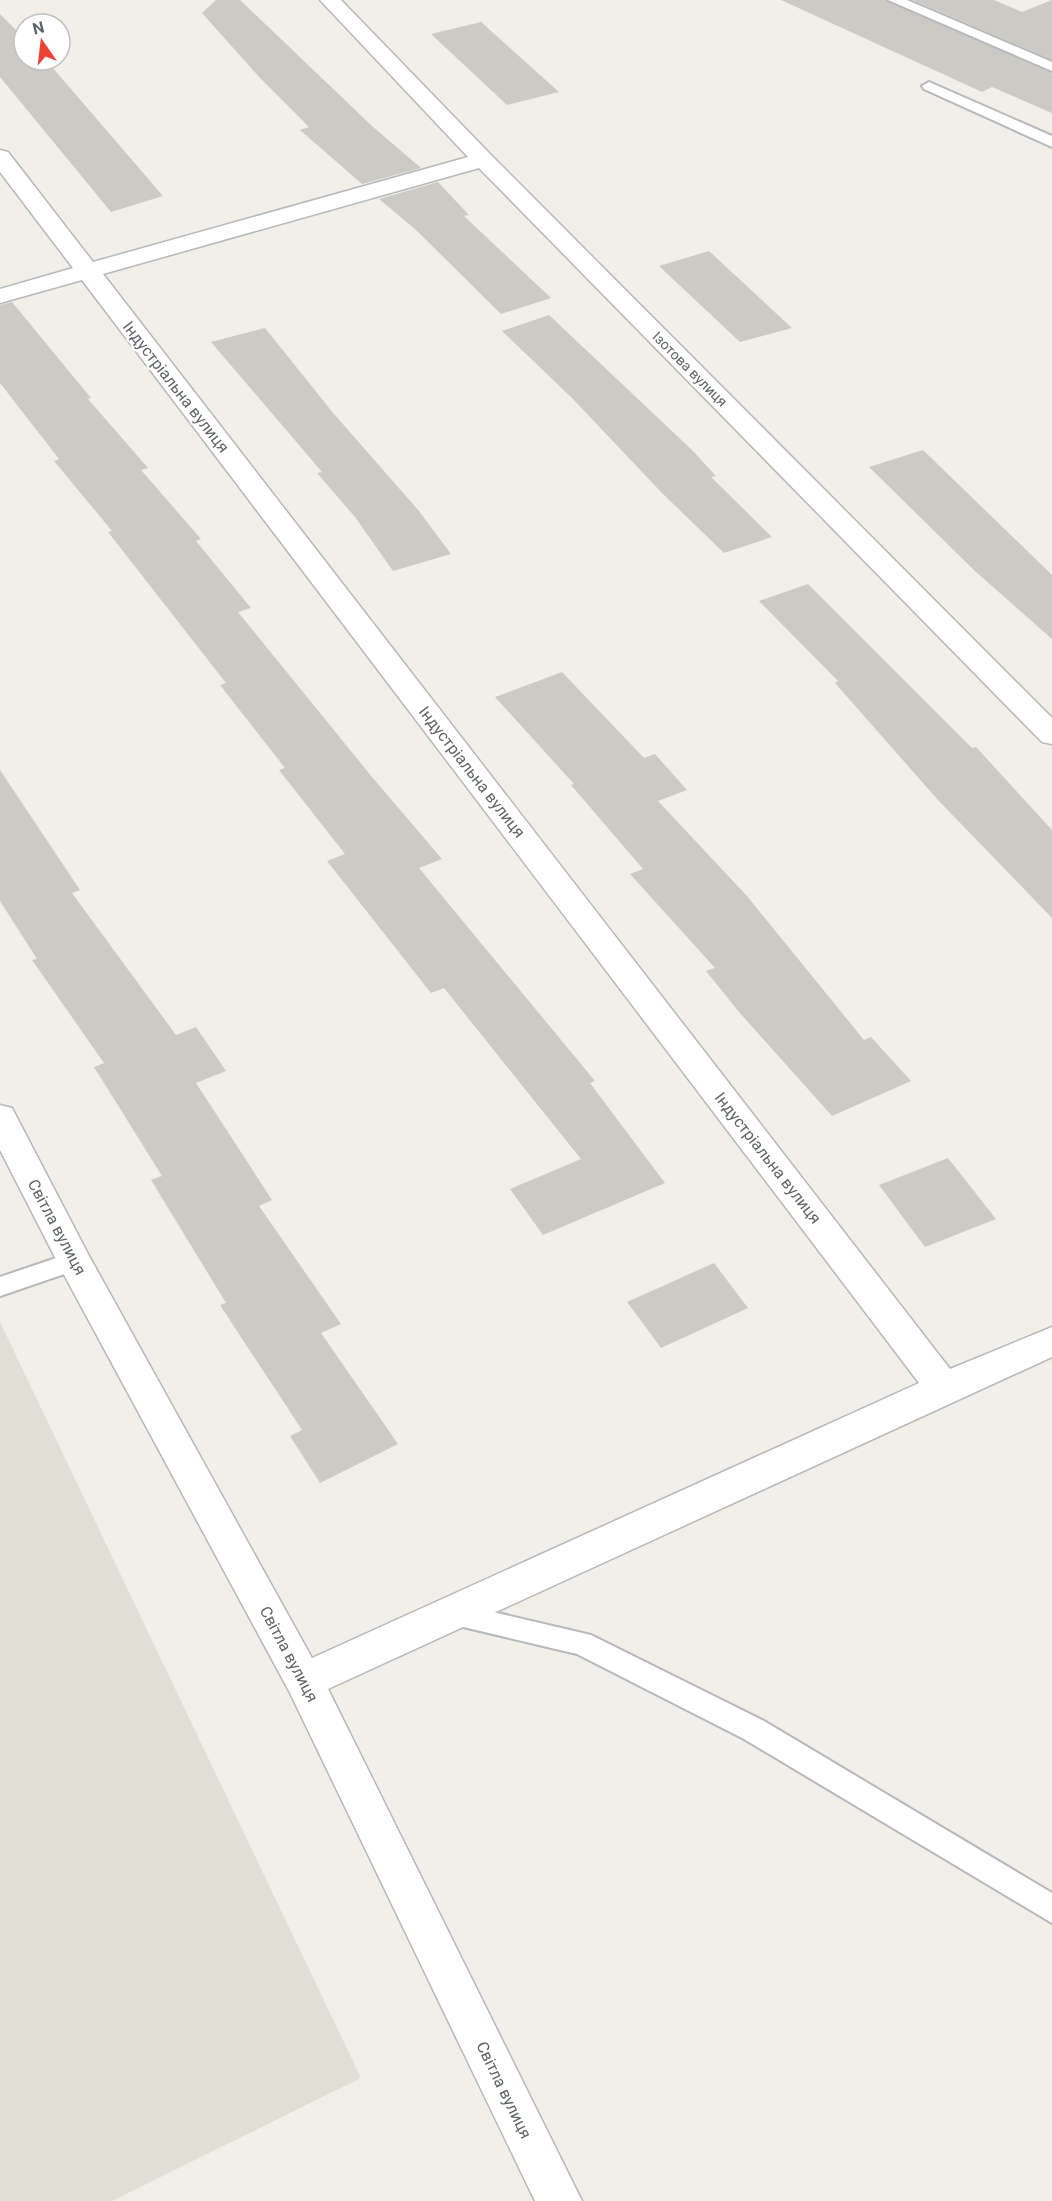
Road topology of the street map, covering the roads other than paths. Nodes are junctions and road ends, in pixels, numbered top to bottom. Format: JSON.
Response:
{"nodes":[{"id":1,"x":330,"y":0,"type":"edge"},
{"id":2,"x":895,"y":0,"type":"edge"},
{"id":3,"x":1052,"y":68,"type":"edge"},
{"id":4,"x":929,"y":86,"type":"dead end"},
{"id":5,"x":1052,"y":142,"type":"edge"},
{"id":6,"x":0,"y":157,"type":"edge"},
{"id":7,"x":483,"y":160,"type":"junction"},
{"id":8,"x":88,"y":272,"type":"junction"},
{"id":9,"x":0,"y":296,"type":"edge"},
{"id":10,"x":1052,"y":735,"type":"edge"},
{"id":11,"x":0,"y":1118,"type":"edge"},
{"id":12,"x":74,"y":1261,"type":"junction"},
{"id":13,"x":0,"y":1287,"type":"edge"},
{"id":14,"x":1052,"y":1341,"type":"edge"},
{"id":15,"x":944,"y":1388,"type":"junction"},
{"id":16,"x":451,"y":1614,"type":"junction"},
{"id":17,"x":304,"y":1681,"type":"junction"},
{"id":18,"x":1052,"y":1909,"type":"edge"},
{"id":19,"x":559,"y":2201,"type":"edge"}],
"edges":[{"from":1,"to":7,"type":"street","name":"Ізотова вулиця"},
{"from":2,"to":3,"type":"lane"},
{"from":4,"to":5,"type":"lane"},
{"from":6,"to":8,"type":"street","name":"Індустріальна вулиця"},
{"from":7,"to":8,"type":"street"},
{"from":7,"to":10,"type":"street","name":"Ізотова вулиця"},
{"from":8,"to":9,"type":"street"},
{"from":8,"to":15,"type":"street","name":"Індустріальна вулиця"},
{"from":11,"to":12,"type":"street","name":"Світла вулиця"},
{"from":12,"to":13,"type":"lane"},
{"from":12,"to":17,"type":"street","name":"Світла вулиця"},
{"from":14,"to":15,"type":"street"},
{"from":15,"to":16,"type":"street"},
{"from":16,"to":17,"type":"street"},
{"from":16,"to":18,"type":"lane"},
{"from":17,"to":19,"type":"street","name":"Світла вулиця"}]}
